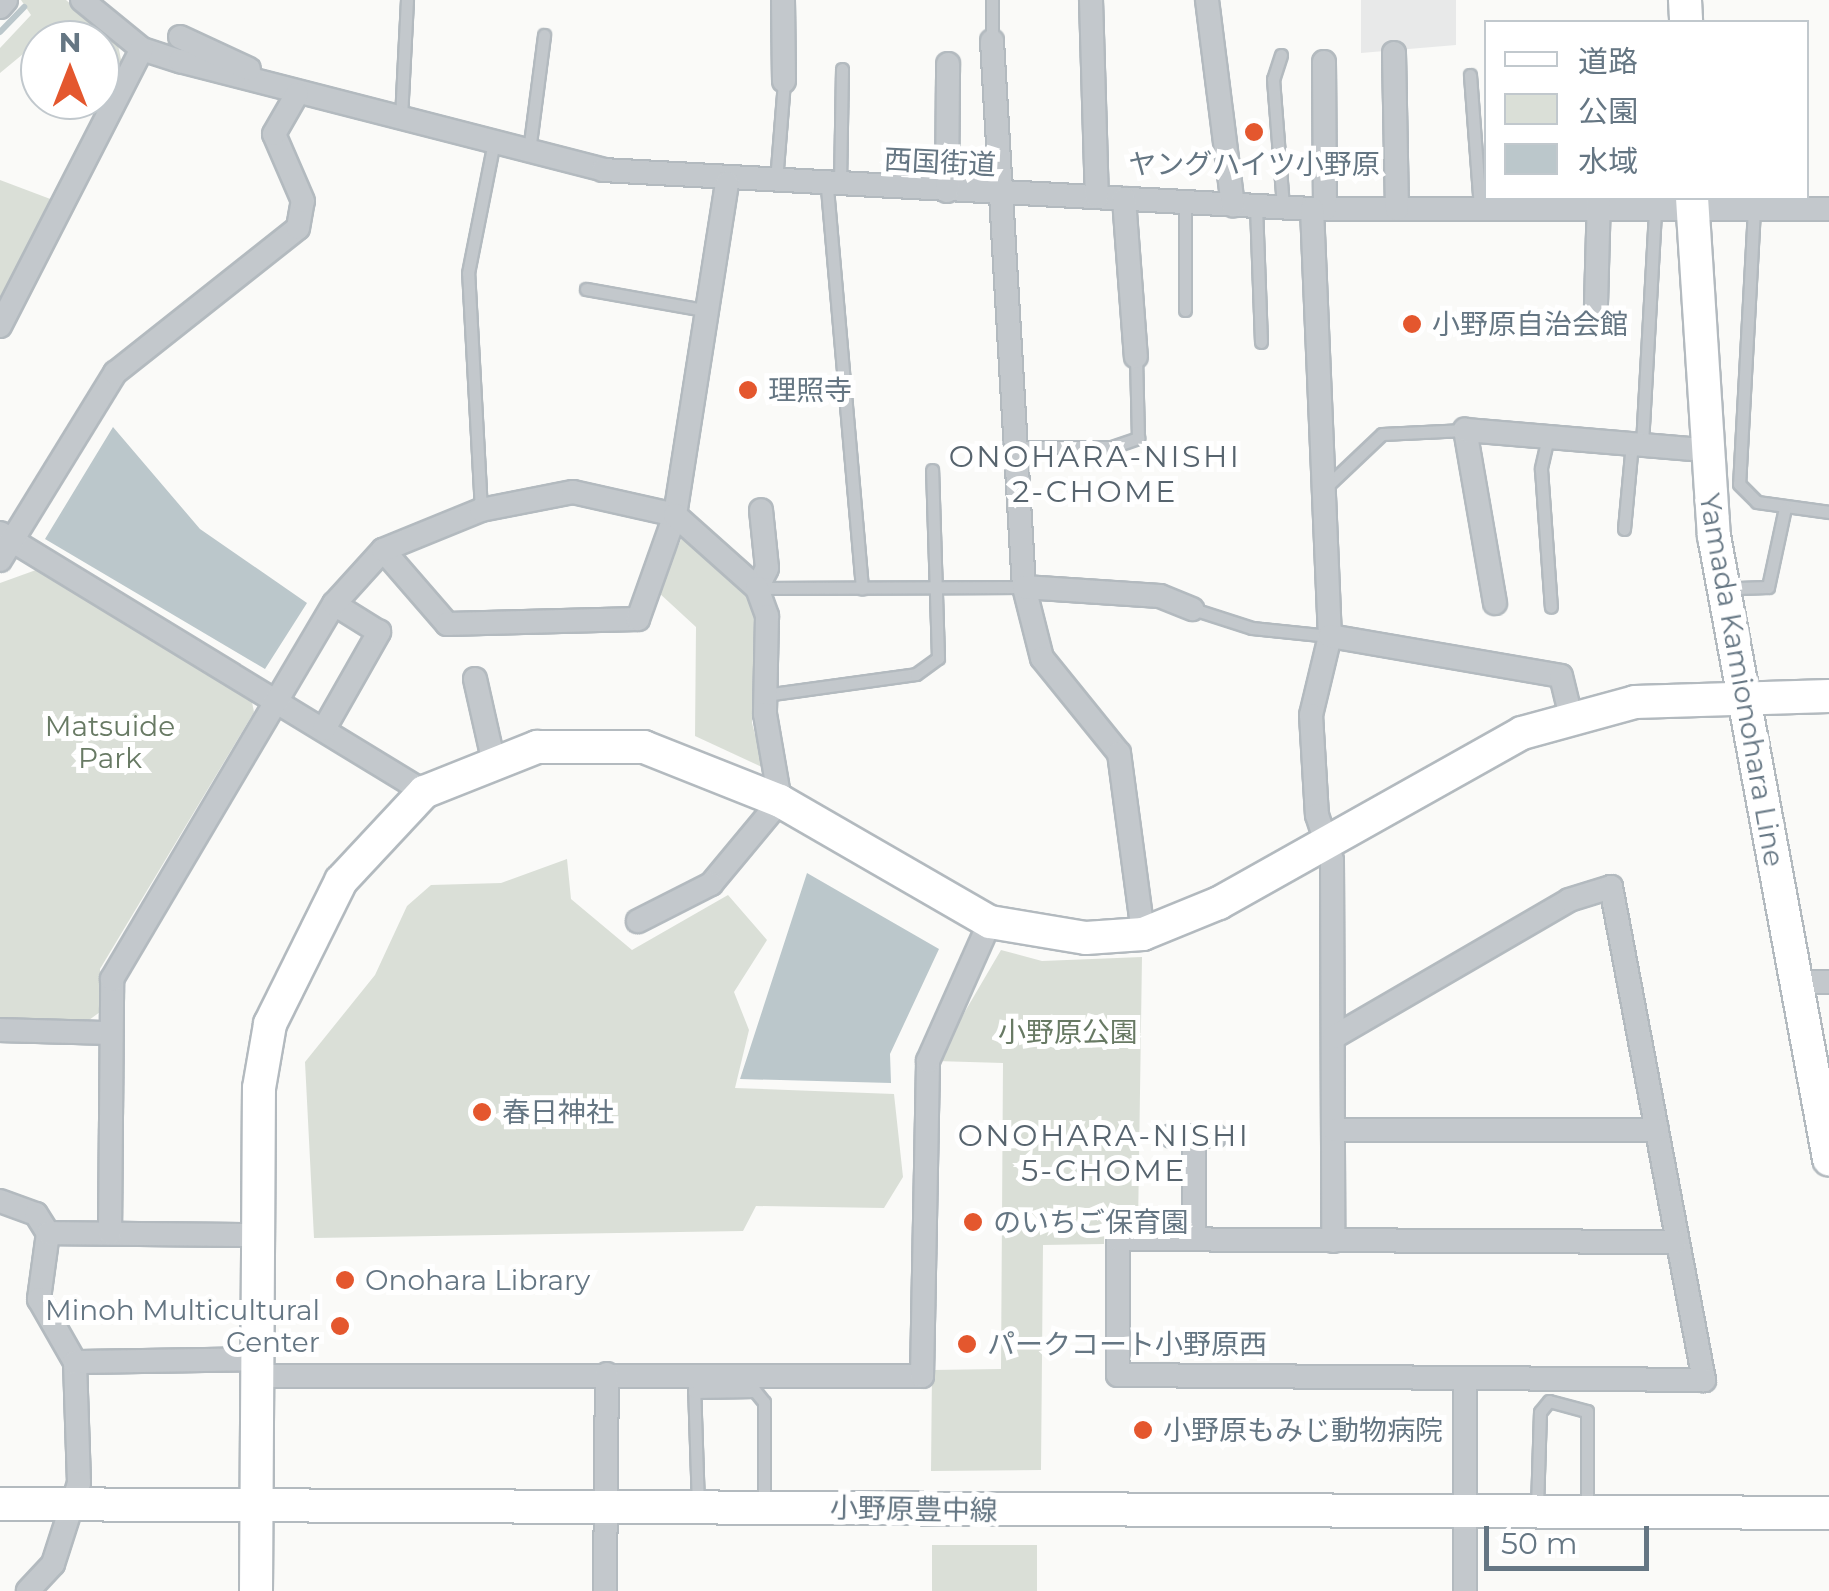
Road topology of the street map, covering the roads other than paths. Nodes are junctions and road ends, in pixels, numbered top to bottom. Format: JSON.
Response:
{"nodes":[{"id":1,"x":6,"y":0,"type":"edge"},
{"id":2,"x":82,"y":0,"type":"edge"},
{"id":3,"x":407,"y":0,"type":"edge"},
{"id":4,"x":783,"y":0,"type":"edge"},
{"id":5,"x":992,"y":0,"type":"edge"},
{"id":6,"x":1092,"y":0,"type":"edge"},
{"id":7,"x":1207,"y":0,"type":"edge"},
{"id":8,"x":0,"y":6,"type":"edge"},
{"id":9,"x":544,"y":35,"type":"dead end"},
{"id":10,"x":180,"y":37,"type":"dead end"},
{"id":11,"x":992,"y":41,"type":"joint"},
{"id":12,"x":142,"y":48,"type":"junction"},
{"id":13,"x":1394,"y":53,"type":"dead end"},
{"id":14,"x":1281,"y":55,"type":"dead end"},
{"id":15,"x":1324,"y":62,"type":"dead end"},
{"id":16,"x":948,"y":64,"type":"dead end"},
{"id":17,"x":842,"y":69,"type":"dead end"},
{"id":18,"x":1470,"y":75,"type":"dead end"},
{"id":19,"x":784,"y":80,"type":"joint"},
{"id":20,"x":289,"y":92,"type":"junction"},
{"id":21,"x":402,"y":118,"type":"junction"},
{"id":22,"x":494,"y":142,"type":"junction"},
{"id":23,"x":529,"y":151,"type":"junction"},
{"id":24,"x":727,"y":183,"type":"junction"},
{"id":25,"x":775,"y":186,"type":"junction"},
{"id":26,"x":834,"y":188,"type":"junction"},
{"id":27,"x":947,"y":191,"type":"junction"},
{"id":28,"x":998,"y":195,"type":"junction"},
{"id":29,"x":1097,"y":197,"type":"junction"},
{"id":30,"x":1124,"y":199,"type":"junction"},
{"id":31,"x":1600,"y":201,"type":"edge"},
{"id":32,"x":1185,"y":202,"type":"junction"},
{"id":33,"x":1693,"y":202,"type":"edge"},
{"id":34,"x":1244,"y":205,"type":"junction"},
{"id":35,"x":1655,"y":205,"type":"junction"},
{"id":36,"x":1283,"y":207,"type":"junction"},
{"id":37,"x":1480,"y":207,"type":"junction"},
{"id":38,"x":1319,"y":208,"type":"junction"},
{"id":39,"x":1397,"y":209,"type":"junction"},
{"id":40,"x":1754,"y":209,"type":"junction"},
{"id":41,"x":1829,"y":209,"type":"edge"},
{"id":42,"x":586,"y":289,"type":"dead end"},
{"id":43,"x":1596,"y":304,"type":"dead end"},
{"id":44,"x":1185,"y":310,"type":"dead end"},
{"id":45,"x":709,"y":311,"type":"junction"},
{"id":46,"x":0,"y":326,"type":"edge"},
{"id":47,"x":1260,"y":342,"type":"dead end"},
{"id":48,"x":1136,"y":357,"type":"joint"},
{"id":49,"x":1466,"y":430,"type":"junction"},
{"id":50,"x":1549,"y":432,"type":"junction"},
{"id":51,"x":1637,"y":443,"type":"junction"},
{"id":52,"x":1016,"y":447,"type":"junction"},
{"id":53,"x":1705,"y":450,"type":"junction"},
{"id":54,"x":932,"y":470,"type":"dead end"},
{"id":55,"x":1322,"y":491,"type":"junction"},
{"id":56,"x":1785,"y":508,"type":"junction"},
{"id":57,"x":481,"y":510,"type":"junction"},
{"id":58,"x":761,"y":510,"type":"dead end"},
{"id":59,"x":1829,"y":512,"type":"edge"},
{"id":60,"x":675,"y":515,"type":"junction"},
{"id":61,"x":1624,"y":529,"type":"dead end"},
{"id":62,"x":5,"y":545,"type":"edge"},
{"id":63,"x":383,"y":550,"type":"junction"},
{"id":64,"x":1024,"y":586,"type":"junction"},
{"id":65,"x":934,"y":587,"type":"junction"},
{"id":66,"x":757,"y":588,"type":"junction"},
{"id":67,"x":862,"y":588,"type":"junction"},
{"id":68,"x":1738,"y":588,"type":"dead end"},
{"id":69,"x":1496,"y":603,"type":"dead end"},
{"id":70,"x":334,"y":604,"type":"junction"},
{"id":71,"x":1552,"y":607,"type":"dead end"},
{"id":72,"x":1193,"y":609,"type":"joint"},
{"id":73,"x":1330,"y":636,"type":"junction"},
{"id":74,"x":475,"y":679,"type":"dead end"},
{"id":75,"x":1740,"y":693,"type":"junction"},
{"id":76,"x":765,"y":695,"type":"junction"},
{"id":77,"x":1829,"y":696,"type":"edge"},
{"id":78,"x":277,"y":702,"type":"junction"},
{"id":79,"x":1571,"y":717,"type":"junction"},
{"id":80,"x":324,"y":729,"type":"junction"},
{"id":81,"x":494,"y":759,"type":"junction"},
{"id":82,"x":424,"y":792,"type":"junction"},
{"id":83,"x":780,"y":800,"type":"junction"},
{"id":84,"x":1325,"y":842,"type":"junction"},
{"id":85,"x":638,"y":921,"type":"dead end"},
{"id":86,"x":990,"y":922,"type":"junction"},
{"id":87,"x":1144,"y":934,"type":"junction"},
{"id":88,"x":1796,"y":982,"type":"junction"},
{"id":89,"x":1829,"y":982,"type":"edge"},
{"id":90,"x":0,"y":1030,"type":"edge"},
{"id":91,"x":110,"y":1032,"type":"junction"},
{"id":92,"x":1334,"y":1037,"type":"junction"},
{"id":93,"x":1821,"y":1074,"type":"edge"},
{"id":94,"x":1335,"y":1130,"type":"junction"},
{"id":95,"x":1657,"y":1130,"type":"junction"},
{"id":96,"x":1193,"y":1136,"type":"dead end"},
{"id":97,"x":1829,"y":1158,"type":"edge"},
{"id":98,"x":0,"y":1200,"type":"edge"},
{"id":99,"x":48,"y":1232,"type":"junction"},
{"id":100,"x":110,"y":1233,"type":"junction"},
{"id":101,"x":256,"y":1235,"type":"junction"},
{"id":102,"x":1194,"y":1239,"type":"junction"},
{"id":103,"x":1332,"y":1241,"type":"junction"},
{"id":104,"x":1676,"y":1242,"type":"junction"},
{"id":105,"x":75,"y":1362,"type":"junction"},
{"id":106,"x":256,"y":1368,"type":"junction"},
{"id":107,"x":607,"y":1374,"type":"junction"},
{"id":108,"x":1465,"y":1378,"type":"junction"},
{"id":109,"x":694,"y":1383,"type":"junction"},
{"id":110,"x":0,"y":1504,"type":"edge"},
{"id":111,"x":73,"y":1504,"type":"junction"},
{"id":112,"x":256,"y":1506,"type":"junction"},
{"id":113,"x":698,"y":1506,"type":"junction"},
{"id":114,"x":764,"y":1506,"type":"junction"},
{"id":115,"x":606,"y":1507,"type":"junction"},
{"id":116,"x":1465,"y":1511,"type":"junction"},
{"id":117,"x":1536,"y":1512,"type":"junction"},
{"id":118,"x":1587,"y":1512,"type":"junction"},
{"id":119,"x":1829,"y":1512,"type":"edge"},
{"id":120,"x":28,"y":1591,"type":"edge"},
{"id":121,"x":256,"y":1591,"type":"edge"},
{"id":122,"x":605,"y":1591,"type":"edge"},
{"id":123,"x":1465,"y":1591,"type":"edge"}],
"edges":[{"from":1,"to":8,"type":"street"},
{"from":2,"to":12,"type":"street","name":"西国街道"},
{"from":3,"to":21,"type":"lane"},
{"from":4,"to":19,"type":"street"},
{"from":5,"to":11,"type":"lane"},
{"from":6,"to":29,"type":"street"},
{"from":7,"to":34,"type":"street"},
{"from":9,"to":23,"type":"lane"},
{"from":10,"to":20,"type":"street"},
{"from":11,"to":28,"type":"street"},
{"from":12,"to":20,"type":"street","name":"西国街道"},
{"from":12,"to":46,"type":"street"},
{"from":13,"to":39,"type":"street"},
{"from":14,"to":36,"type":"lane"},
{"from":15,"to":38,"type":"street"},
{"from":16,"to":27,"type":"street"},
{"from":17,"to":26,"type":"lane"},
{"from":18,"to":37,"type":"lane"},
{"from":19,"to":25,"type":"lane"},
{"from":20,"to":21,"type":"street","name":"西国街道"},
{"from":20,"to":62,"type":"street"},
{"from":21,"to":22,"type":"street","name":"西国街道"},
{"from":22,"to":23,"type":"street","name":"西国街道"},
{"from":22,"to":57,"type":"lane"},
{"from":23,"to":24,"type":"street","name":"西国街道"},
{"from":24,"to":25,"type":"street","name":"西国街道"},
{"from":24,"to":45,"type":"street"},
{"from":25,"to":26,"type":"street","name":"西国街道"},
{"from":26,"to":27,"type":"street","name":"西国街道"},
{"from":26,"to":67,"type":"lane"},
{"from":27,"to":28,"type":"street","name":"西国街道"},
{"from":28,"to":29,"type":"street","name":"西国街道"},
{"from":28,"to":52,"type":"street"},
{"from":29,"to":30,"type":"street","name":"西国街道"},
{"from":30,"to":32,"type":"street","name":"西国街道"},
{"from":30,"to":48,"type":"street"},
{"from":31,"to":35,"type":"street","name":"西国街道"},
{"from":31,"to":37,"type":"street","name":"西国街道"},
{"from":31,"to":43,"type":"street"},
{"from":32,"to":34,"type":"street","name":"西国街道"},
{"from":32,"to":44,"type":"lane"},
{"from":33,"to":35,"type":"street","name":"西国街道"},
{"from":33,"to":40,"type":"street","name":"西国街道"},
{"from":33,"to":53,"type":"street","name":"Yamada Kamionohara Line"},
{"from":34,"to":36,"type":"street","name":"西国街道"},
{"from":34,"to":47,"type":"lane"},
{"from":35,"to":51,"type":"lane"},
{"from":36,"to":38,"type":"street","name":"西国街道"},
{"from":37,"to":39,"type":"street","name":"西国街道"},
{"from":38,"to":39,"type":"street","name":"西国街道"},
{"from":38,"to":55,"type":"street"},
{"from":40,"to":41,"type":"street","name":"西国街道"},
{"from":40,"to":56,"type":"lane"},
{"from":42,"to":45,"type":"lane"},
{"from":45,"to":60,"type":"street"},
{"from":48,"to":52,"type":"lane"},
{"from":49,"to":50,"type":"street"},
{"from":49,"to":55,"type":"lane"},
{"from":49,"to":69,"type":"street"},
{"from":50,"to":51,"type":"street"},
{"from":50,"to":71,"type":"lane"},
{"from":51,"to":53,"type":"street"},
{"from":51,"to":61,"type":"lane"},
{"from":52,"to":64,"type":"street"},
{"from":53,"to":75,"type":"street","name":"Yamada Kamionohara Line"},
{"from":54,"to":65,"type":"lane"},
{"from":55,"to":73,"type":"street"},
{"from":56,"to":59,"type":"lane"},
{"from":56,"to":68,"type":"lane"},
{"from":57,"to":60,"type":"street"},
{"from":57,"to":63,"type":"street"},
{"from":58,"to":66,"type":"street"},
{"from":60,"to":63,"type":"street"},
{"from":60,"to":66,"type":"street"},
{"from":62,"to":78,"type":"street"},
{"from":63,"to":70,"type":"street"},
{"from":64,"to":65,"type":"lane"},
{"from":64,"to":72,"type":"street"},
{"from":64,"to":87,"type":"street"},
{"from":65,"to":67,"type":"lane"},
{"from":65,"to":76,"type":"lane"},
{"from":66,"to":67,"type":"lane"},
{"from":66,"to":76,"type":"street"},
{"from":70,"to":78,"type":"street"},
{"from":70,"to":80,"type":"street"},
{"from":72,"to":73,"type":"lane"},
{"from":73,"to":79,"type":"street"},
{"from":73,"to":84,"type":"street"},
{"from":74,"to":81,"type":"street"},
{"from":75,"to":77,"type":"street"},
{"from":75,"to":79,"type":"street"},
{"from":75,"to":88,"type":"street","name":"Yamada Kamionohara Line"},
{"from":76,"to":83,"type":"street"},
{"from":78,"to":80,"type":"street"},
{"from":78,"to":91,"type":"street"},
{"from":79,"to":84,"type":"street"},
{"from":80,"to":82,"type":"street"},
{"from":81,"to":82,"type":"street"},
{"from":81,"to":83,"type":"street"},
{"from":82,"to":101,"type":"street"},
{"from":83,"to":85,"type":"street"},
{"from":83,"to":86,"type":"street"},
{"from":84,"to":87,"type":"street"},
{"from":84,"to":92,"type":"street"},
{"from":86,"to":87,"type":"street"},
{"from":86,"to":109,"type":"street"},
{"from":88,"to":89,"type":"street"},
{"from":88,"to":93,"type":"street","name":"Yamada Kamionohara Line"},
{"from":90,"to":91,"type":"street"},
{"from":91,"to":100,"type":"street"},
{"from":92,"to":94,"type":"street"},
{"from":92,"to":95,"type":"street"},
{"from":93,"to":97,"type":"street","name":"Yamada Kamionohara Line"},
{"from":94,"to":95,"type":"street"},
{"from":94,"to":103,"type":"street"},
{"from":95,"to":104,"type":"street"},
{"from":96,"to":102,"type":"street"},
{"from":98,"to":99,"type":"street"},
{"from":99,"to":100,"type":"street"},
{"from":99,"to":105,"type":"street"},
{"from":100,"to":101,"type":"street"},
{"from":101,"to":106,"type":"street"},
{"from":102,"to":103,"type":"street"},
{"from":102,"to":108,"type":"street"},
{"from":103,"to":104,"type":"street"},
{"from":104,"to":108,"type":"street"},
{"from":105,"to":106,"type":"street"},
{"from":105,"to":111,"type":"street"},
{"from":106,"to":107,"type":"street"},
{"from":106,"to":112,"type":"street"},
{"from":107,"to":109,"type":"street"},
{"from":107,"to":115,"type":"street"},
{"from":108,"to":116,"type":"street"},
{"from":109,"to":113,"type":"lane"},
{"from":109,"to":114,"type":"lane"},
{"from":110,"to":111,"type":"street","name":"小野原豊中線"},
{"from":111,"to":112,"type":"street","name":"小野原豊中線"},
{"from":111,"to":120,"type":"street"},
{"from":112,"to":115,"type":"street","name":"小野原豊中線"},
{"from":112,"to":121,"type":"street"},
{"from":113,"to":114,"type":"street","name":"小野原豊中線"},
{"from":113,"to":115,"type":"street","name":"小野原豊中線"},
{"from":114,"to":116,"type":"street","name":"小野原豊中線"},
{"from":115,"to":122,"type":"street"},
{"from":116,"to":117,"type":"street","name":"小野原豊中線"},
{"from":116,"to":123,"type":"street"},
{"from":117,"to":118,"type":"street","name":"小野原豊中線"},
{"from":117,"to":118,"type":"lane"},
{"from":118,"to":119,"type":"street","name":"小野原豊中線"}]}
